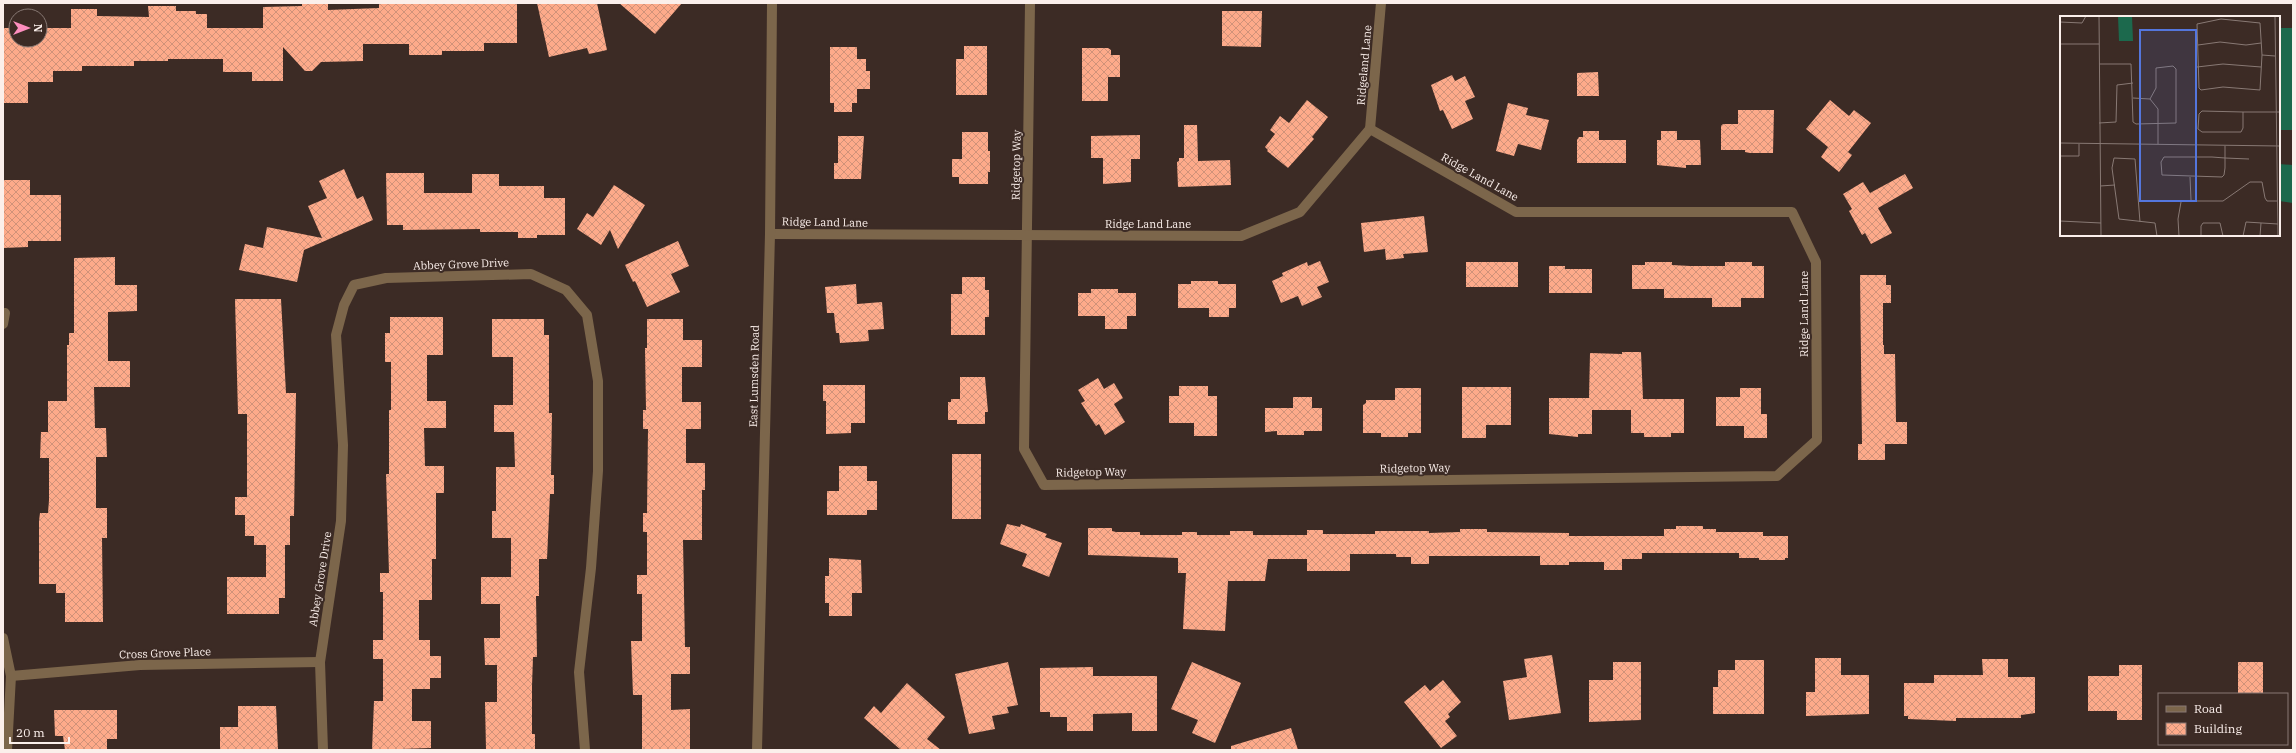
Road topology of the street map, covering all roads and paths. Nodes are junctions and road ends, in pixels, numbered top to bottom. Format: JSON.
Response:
{"nodes":[{"id":1,"x":772,"y":3,"type":"edge"},
{"id":2,"x":1030,"y":3,"type":"edge"},
{"id":3,"x":1381,"y":3,"type":"edge"},
{"id":4,"x":1370,"y":129,"type":"junction"},
{"id":5,"x":770,"y":234,"type":"junction"},
{"id":6,"x":1028,"y":237,"type":"junction"},
{"id":7,"x":5,"y":313,"type":"dead end"},
{"id":8,"x":3,"y":324,"type":"edge"},
{"id":9,"x":1602,"y":478,"type":"joint"},
{"id":10,"x":3,"y":638,"type":"edge"},
{"id":11,"x":320,"y":662,"type":"junction"},
{"id":12,"x":11,"y":676,"type":"junction"},
{"id":13,"x":6,"y":750,"type":"edge"},
{"id":14,"x":323,"y":750,"type":"edge"},
{"id":15,"x":585,"y":750,"type":"edge"},
{"id":16,"x":757,"y":750,"type":"edge"}],
"edges":[{"from":1,"to":5,"type":"street","name":"East Lumsden Road"},
{"from":2,"to":6,"type":"street","name":"Ridgetop Way"},
{"from":3,"to":4,"type":"street","name":"Ridgeland Lane"},
{"from":4,"to":6,"type":"street","name":"Ridge Land Lane"},
{"from":4,"to":9,"type":"street","name":"Ridge Land Lane"},
{"from":5,"to":6,"type":"street","name":"Ridge Land Lane"},
{"from":5,"to":16,"type":"street","name":"East Lumsden Road"},
{"from":6,"to":9,"type":"street","name":"Ridgetop Way"},
{"from":7,"to":8,"type":"street"},
{"from":10,"to":12,"type":"street"},
{"from":11,"to":12,"type":"street","name":"Cross Grove Place"},
{"from":11,"to":14,"type":"street","name":"Abbey Grove Drive"},
{"from":11,"to":15,"type":"street","name":"Abbey Grove Drive"},
{"from":12,"to":13,"type":"street"}]}
